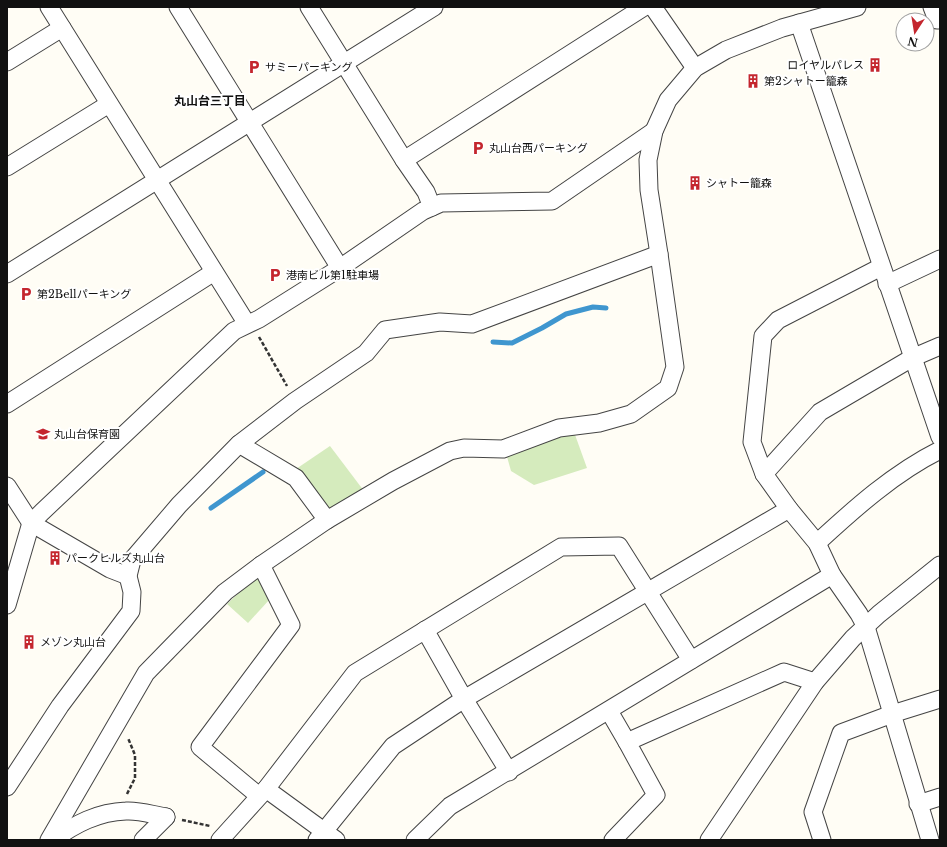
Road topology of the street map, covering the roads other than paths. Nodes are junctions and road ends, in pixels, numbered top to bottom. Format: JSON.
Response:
{"nodes":[{"id":1,"x":49,"y":7,"type":"edge"},
{"id":2,"x":178,"y":7,"type":"edge"},
{"id":3,"x":309,"y":7,"type":"edge"},
{"id":4,"x":434,"y":7,"type":"edge"},
{"id":5,"x":644,"y":7,"type":"edge"},
{"id":6,"x":653,"y":7,"type":"edge"},
{"id":7,"x":857,"y":7,"type":"edge"},
{"id":8,"x":932,"y":7,"type":"edge"},
{"id":9,"x":940,"y":20,"type":"edge"},
{"id":10,"x":799,"y":23,"type":"junction"},
{"id":11,"x":62,"y":28,"type":"junction"},
{"id":12,"x":7,"y":62,"type":"edge"},
{"id":13,"x":345,"y":64,"type":"junction"},
{"id":14,"x":695,"y":68,"type":"junction"},
{"id":15,"x":109,"y":104,"type":"junction"},
{"id":16,"x":250,"y":123,"type":"junction"},
{"id":17,"x":654,"y":131,"type":"junction"},
{"id":18,"x":404,"y":160,"type":"junction"},
{"id":19,"x":7,"y":167,"type":"edge"},
{"id":20,"x":156,"y":181,"type":"junction"},
{"id":21,"x":432,"y":207,"type":"junction"},
{"id":22,"x":659,"y":254,"type":"junction"},
{"id":23,"x":940,"y":259,"type":"edge"},
{"id":24,"x":881,"y":267,"type":"junction"},
{"id":25,"x":340,"y":268,"type":"junction"},
{"id":26,"x":214,"y":272,"type":"junction"},
{"id":27,"x":7,"y":274,"type":"edge"},
{"id":28,"x":887,"y":284,"type":"junction"},
{"id":29,"x":247,"y":324,"type":"junction"},
{"id":30,"x":940,"y":346,"type":"edge"},
{"id":31,"x":912,"y":358,"type":"junction"},
{"id":32,"x":7,"y":404,"type":"edge"},
{"id":33,"x":940,"y":437,"type":"edge"},
{"id":34,"x":239,"y":444,"type":"junction"},
{"id":35,"x":940,"y":450,"type":"edge"},
{"id":36,"x":764,"y":474,"type":"junction"},
{"id":37,"x":7,"y":486,"type":"edge"},
{"id":38,"x":789,"y":509,"type":"junction"},
{"id":39,"x":327,"y":520,"type":"junction"},
{"id":40,"x":31,"y":523,"type":"junction"},
{"id":41,"x":817,"y":543,"type":"junction"},
{"id":42,"x":261,"y":565,"type":"junction"},
{"id":43,"x":940,"y":565,"type":"edge"},
{"id":44,"x":13,"y":567,"type":"edge"},
{"id":45,"x":832,"y":575,"type":"junction"},
{"id":46,"x":128,"y":576,"type":"junction"},
{"id":47,"x":647,"y":592,"type":"junction"},
{"id":48,"x":7,"y":605,"type":"edge"},
{"id":49,"x":866,"y":627,"type":"junction"},
{"id":50,"x":425,"y":630,"type":"junction"},
{"id":51,"x":691,"y":660,"type":"junction"},
{"id":52,"x":815,"y":682,"type":"junction"},
{"id":53,"x":464,"y":699,"type":"junction"},
{"id":54,"x":940,"y":699,"type":"edge"},
{"id":55,"x":609,"y":711,"type":"junction"},
{"id":56,"x":892,"y":714,"type":"junction"},
{"id":57,"x":627,"y":742,"type":"junction"},
{"id":58,"x":509,"y":772,"type":"junction"},
{"id":59,"x":7,"y":787,"type":"edge"},
{"id":60,"x":263,"y":792,"type":"junction"},
{"id":61,"x":940,"y":797,"type":"edge"},
{"id":62,"x":918,"y":804,"type":"junction"},
{"id":63,"x":225,"y":835,"type":"edge"},
{"id":64,"x":326,"y":837,"type":"edge"},
{"id":65,"x":418,"y":839,"type":"edge"},
{"id":66,"x":49,"y":840,"type":"edge"},
{"id":67,"x":53,"y":840,"type":"edge"},
{"id":68,"x":143,"y":840,"type":"edge"},
{"id":69,"x":613,"y":840,"type":"edge"},
{"id":70,"x":709,"y":840,"type":"edge"},
{"id":71,"x":822,"y":840,"type":"edge"},
{"id":72,"x":930,"y":840,"type":"edge"}],
"edges":[{"from":1,"to":11,"type":"street"},
{"from":2,"to":16,"type":"street"},
{"from":3,"to":13,"type":"street"},
{"from":4,"to":13,"type":"street"},
{"from":5,"to":18,"type":"street"},
{"from":6,"to":14,"type":"street"},
{"from":7,"to":10,"type":"street"},
{"from":8,"to":9,"type":"street"},
{"from":10,"to":14,"type":"street"},
{"from":10,"to":24,"type":"street"},
{"from":11,"to":12,"type":"street"},
{"from":11,"to":15,"type":"street"},
{"from":13,"to":16,"type":"street"},
{"from":13,"to":18,"type":"street"},
{"from":14,"to":17,"type":"street"},
{"from":15,"to":19,"type":"street"},
{"from":15,"to":20,"type":"street"},
{"from":16,"to":20,"type":"street"},
{"from":16,"to":25,"type":"street"},
{"from":17,"to":21,"type":"street"},
{"from":17,"to":22,"type":"street"},
{"from":18,"to":21,"type":"street"},
{"from":20,"to":26,"type":"street"},
{"from":20,"to":27,"type":"street"},
{"from":21,"to":25,"type":"street"},
{"from":22,"to":34,"type":"street"},
{"from":22,"to":39,"type":"street"},
{"from":23,"to":28,"type":"street"},
{"from":24,"to":28,"type":"street"},
{"from":24,"to":36,"type":"street"},
{"from":25,"to":29,"type":"street"},
{"from":26,"to":29,"type":"street"},
{"from":26,"to":32,"type":"street"},
{"from":28,"to":31,"type":"street"},
{"from":29,"to":40,"type":"street"},
{"from":30,"to":31,"type":"street"},
{"from":31,"to":33,"type":"street"},
{"from":31,"to":36,"type":"street"},
{"from":34,"to":39,"type":"street"},
{"from":34,"to":46,"type":"street"},
{"from":35,"to":41,"type":"street"},
{"from":36,"to":38,"type":"street"},
{"from":37,"to":40,"type":"street"},
{"from":38,"to":41,"type":"street"},
{"from":38,"to":47,"type":"street"},
{"from":39,"to":42,"type":"street"},
{"from":40,"to":44,"type":"street"},
{"from":40,"to":46,"type":"street"},
{"from":41,"to":45,"type":"street"},
{"from":42,"to":60,"type":"street"},
{"from":42,"to":66,"type":"street"},
{"from":43,"to":49,"type":"street"},
{"from":44,"to":48,"type":"street"},
{"from":45,"to":49,"type":"street"},
{"from":45,"to":51,"type":"street"},
{"from":46,"to":59,"type":"street"},
{"from":47,"to":50,"type":"street"},
{"from":47,"to":51,"type":"street"},
{"from":47,"to":53,"type":"street"},
{"from":49,"to":52,"type":"street"},
{"from":49,"to":56,"type":"street"},
{"from":50,"to":53,"type":"street"},
{"from":50,"to":60,"type":"street"},
{"from":51,"to":55,"type":"street"},
{"from":52,"to":57,"type":"street"},
{"from":52,"to":70,"type":"street"},
{"from":53,"to":58,"type":"street"},
{"from":53,"to":64,"type":"street"},
{"from":54,"to":56,"type":"street"},
{"from":55,"to":57,"type":"street"},
{"from":55,"to":58,"type":"street"},
{"from":56,"to":62,"type":"street"},
{"from":56,"to":71,"type":"street"},
{"from":57,"to":69,"type":"street"},
{"from":58,"to":65,"type":"street"},
{"from":60,"to":63,"type":"street"},
{"from":60,"to":64,"type":"street"},
{"from":61,"to":62,"type":"street"},
{"from":62,"to":72,"type":"street"},
{"from":67,"to":68,"type":"street"}]}
